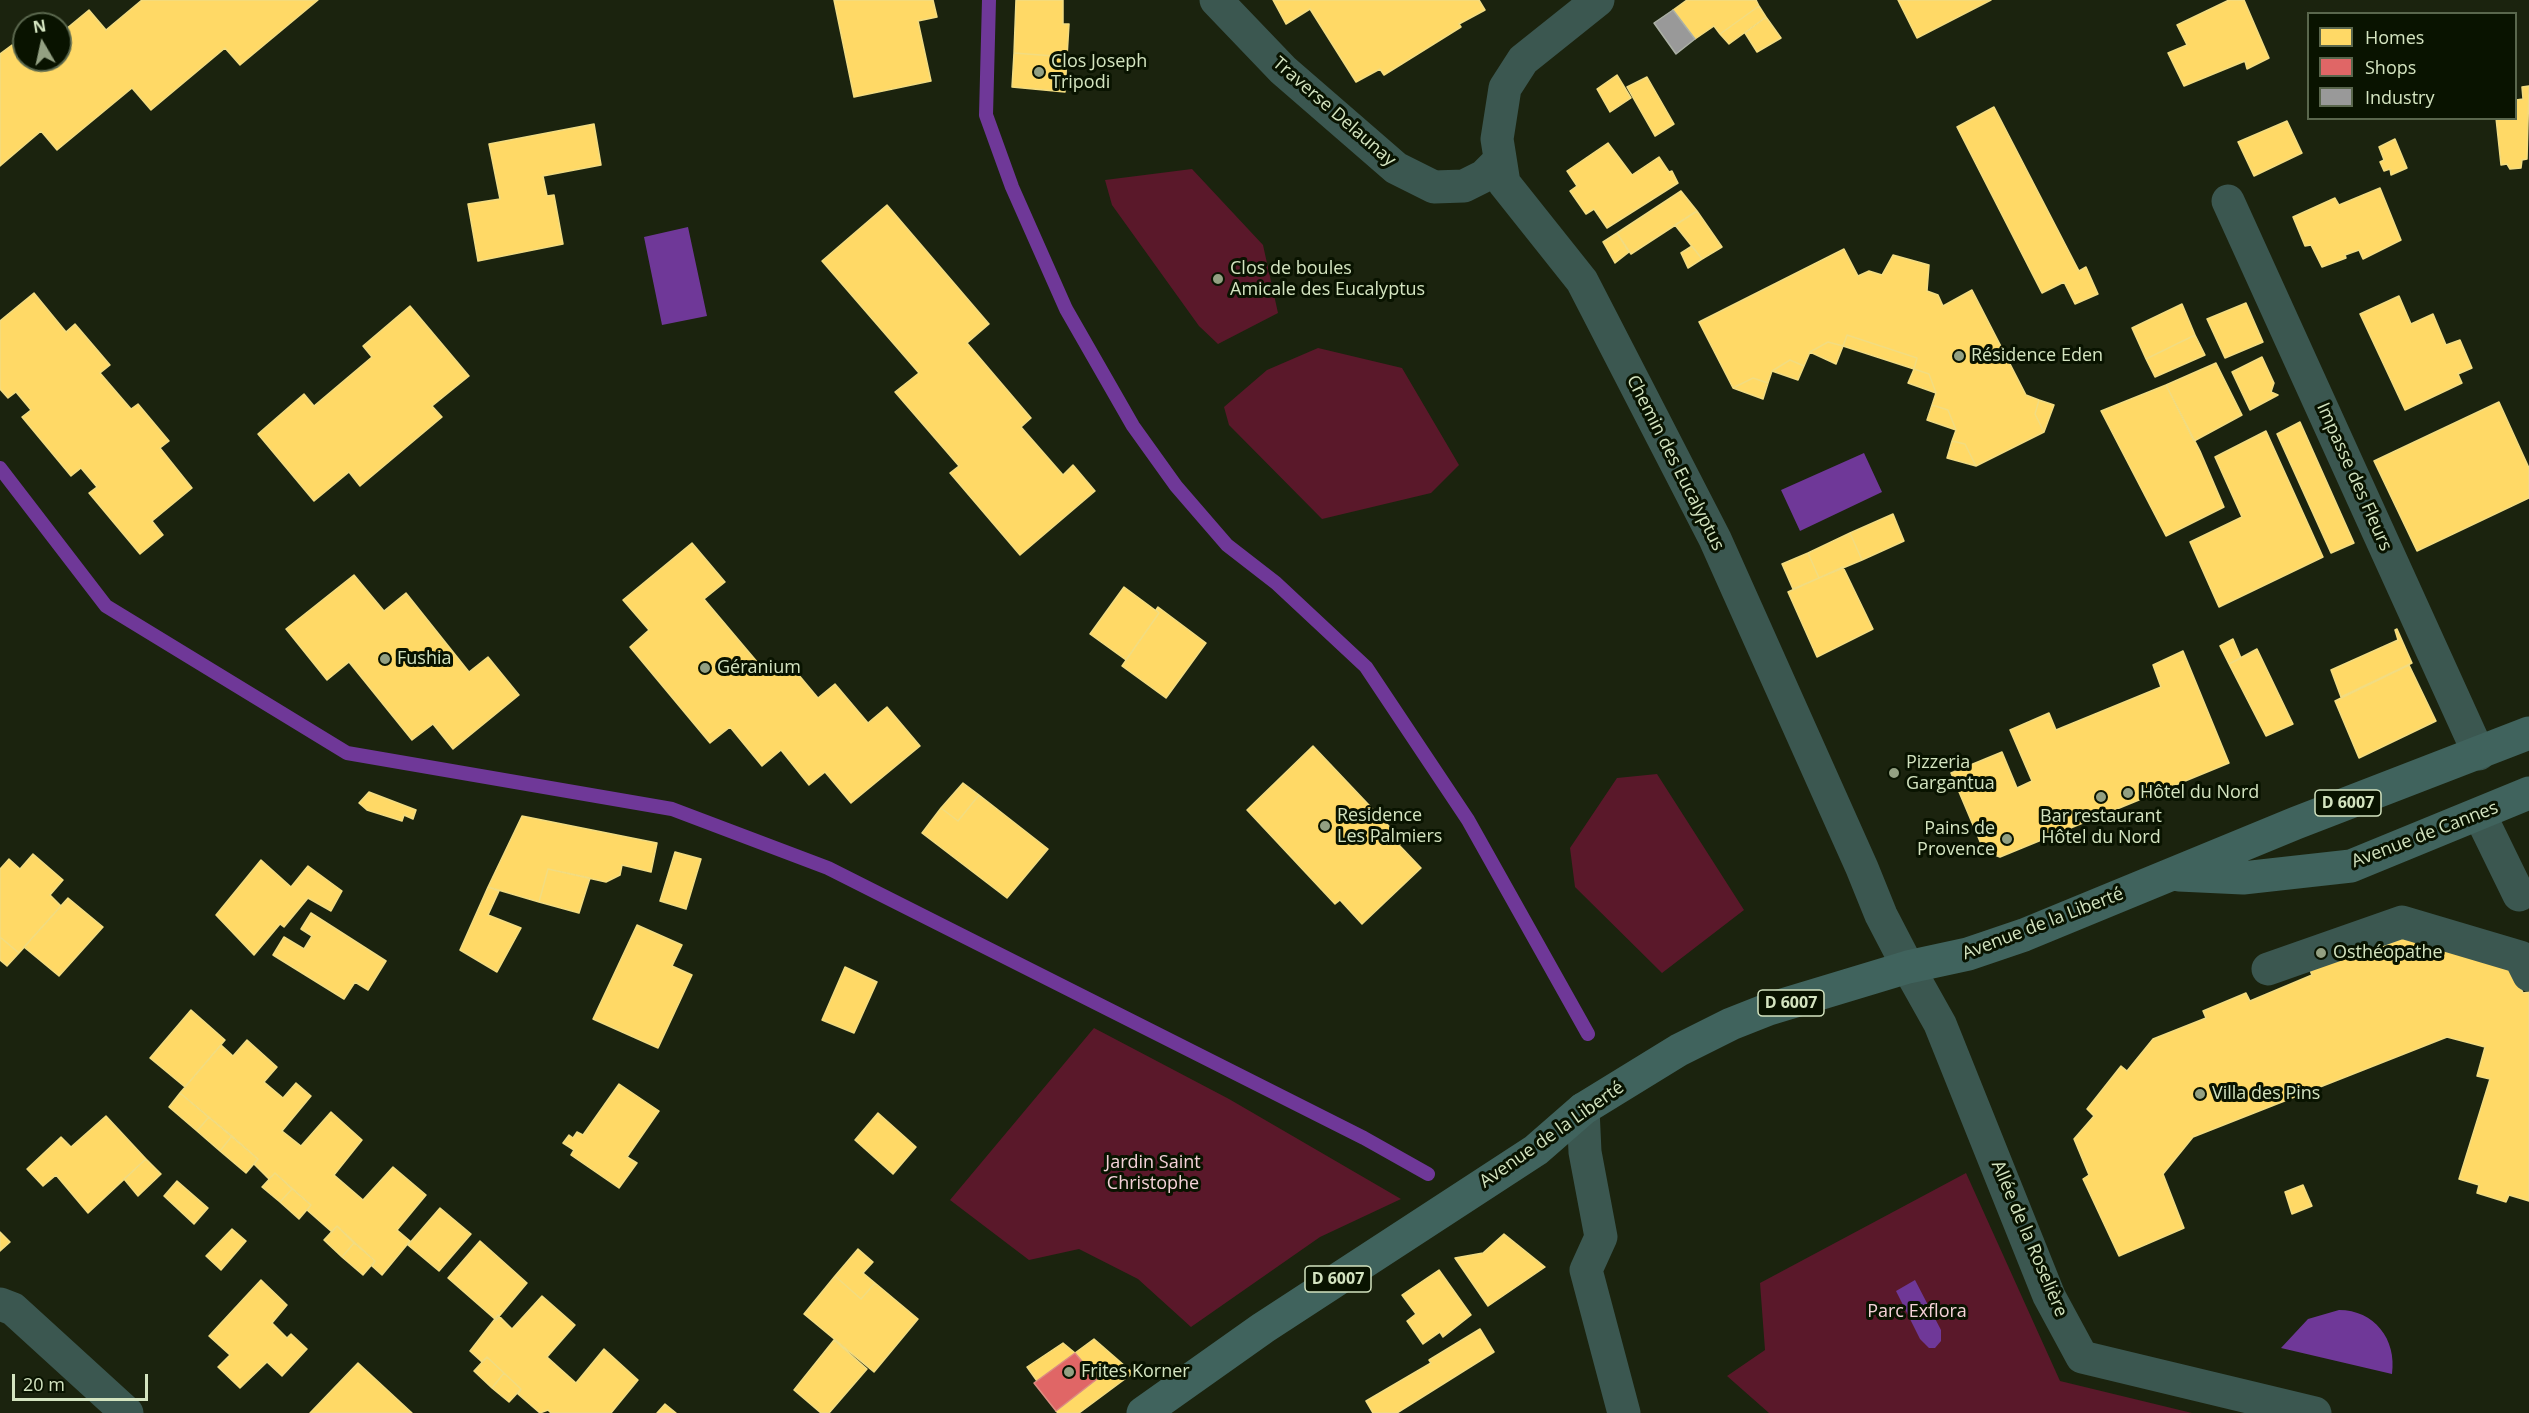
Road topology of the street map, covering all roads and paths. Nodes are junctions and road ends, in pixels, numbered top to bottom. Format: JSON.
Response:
{"nodes":[{"id":1,"x":1216,"y":0,"type":"edge"},
{"id":2,"x":1598,"y":0,"type":"edge"},
{"id":3,"x":1499,"y":161,"type":"junction"},
{"id":4,"x":2228,"y":201,"type":"dead end"},
{"id":5,"x":2529,"y":733,"type":"edge"},
{"id":6,"x":2479,"y":754,"type":"junction"},
{"id":7,"x":2529,"y":793,"type":"edge"},
{"id":8,"x":2480,"y":815,"type":"junction"},
{"id":9,"x":2168,"y":875,"type":"junction"},
{"id":10,"x":2519,"y":895,"type":"dead end"},
{"id":11,"x":1908,"y":968,"type":"junction"},
{"id":12,"x":2268,"y":969,"type":"dead end"},
{"id":13,"x":2529,"y":975,"type":"edge"},
{"id":14,"x":1583,"y":1109,"type":"junction"},
{"id":15,"x":0,"y":1304,"type":"edge"},
{"id":16,"x":127,"y":1413,"type":"edge"},
{"id":17,"x":1143,"y":1413,"type":"edge"},
{"id":18,"x":1624,"y":1413,"type":"edge"},
{"id":19,"x":2315,"y":1413,"type":"edge"}],
"edges":[{"from":1,"to":3,"type":"street","name":"Traverse Delaunay"},
{"from":2,"to":3,"type":"street","name":"Chemin des Eucalyptus"},
{"from":3,"to":11,"type":"street","name":"Chemin des Eucalyptus"},
{"from":4,"to":6,"type":"street","name":"Impasse des Fleurs"},
{"from":5,"to":6,"type":"main road","number":"D 6007"},
{"from":6,"to":9,"type":"main road","number":"D 6007"},
{"from":7,"to":8,"type":"main road","name":"Avenue de Cannes","number":"D 6007"},
{"from":8,"to":9,"type":"main road","name":"Avenue de Cannes","number":"D 6007"},
{"from":8,"to":10,"type":"street"},
{"from":9,"to":11,"type":"main road","name":"Avenue de la Liberté","number":"D 6007"},
{"from":11,"to":14,"type":"main road","name":"Avenue de la Liberté","number":"D 6007"},
{"from":11,"to":19,"type":"street","name":"Allée de la Roselière"},
{"from":12,"to":13,"type":"street"},
{"from":14,"to":17,"type":"main road","name":"Avenue de la Liberté","number":"D 6007"},
{"from":14,"to":18,"type":"street"},
{"from":15,"to":16,"type":"street"}]}
